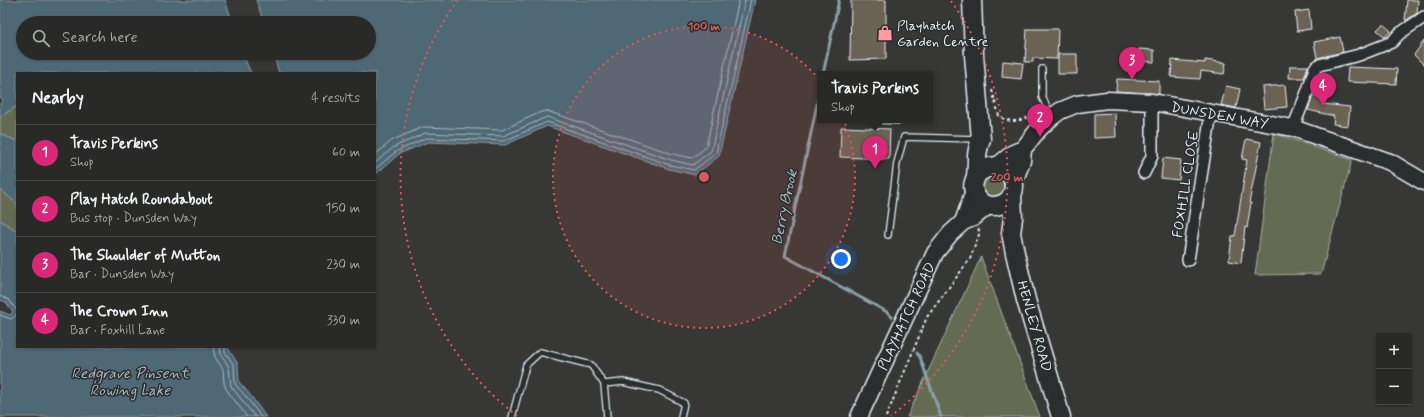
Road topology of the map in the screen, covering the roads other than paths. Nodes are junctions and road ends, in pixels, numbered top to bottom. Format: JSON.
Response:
{"nodes":[{"id":1,"x":972,"y":0,"type":"edge"},
{"id":2,"x":1424,"y":17,"type":"edge"},
{"id":3,"x":1042,"y":70,"type":"dead end"},
{"id":4,"x":1152,"y":102,"type":"junction"},
{"id":5,"x":1050,"y":113,"type":"junction"},
{"id":6,"x":1211,"y":113,"type":"junction"},
{"id":7,"x":1293,"y":128,"type":"junction"},
{"id":8,"x":981,"y":140,"type":"junction"},
{"id":9,"x":1023,"y":149,"type":"junction"},
{"id":10,"x":996,"y":166,"type":"junction"},
{"id":11,"x":1144,"y":173,"type":"dead end"},
{"id":12,"x":1424,"y":182,"type":"edge"},
{"id":13,"x":975,"y":183,"type":"junction"},
{"id":14,"x":1013,"y":189,"type":"junction"},
{"id":15,"x":989,"y":206,"type":"junction"},
{"id":16,"x":968,"y":220,"type":"junction"},
{"id":17,"x":1011,"y":233,"type":"junction"},
{"id":18,"x":888,"y":235,"type":"dead end"},
{"id":19,"x":1188,"y":260,"type":"dead end"},
{"id":20,"x":604,"y":384,"type":"junction"},
{"id":21,"x":512,"y":417,"type":"edge"},
{"id":22,"x":607,"y":417,"type":"edge"},
{"id":23,"x":681,"y":417,"type":"edge"},
{"id":24,"x":859,"y":417,"type":"edge"},
{"id":25,"x":1061,"y":417,"type":"edge"}],
"edges":[{"from":1,"to":8,"type":"main road"},
{"from":2,"to":7,"type":"street"},
{"from":3,"to":5,"type":"lane"},
{"from":4,"to":5,"type":"street","name":"DUNSDEN WAY"},
{"from":4,"to":6,"type":"street","name":"DUNSDEN WAY"},
{"from":4,"to":11,"type":"street"},
{"from":5,"to":9,"type":"street","name":"DUNSDEN WAY"},
{"from":6,"to":7,"type":"street","name":"DUNSDEN WAY"},
{"from":6,"to":19,"type":"street","name":"FOXHILL CLOSE"},
{"from":7,"to":12,"type":"street","name":"DUNSDEN WAY"},
{"from":8,"to":10,"type":"main road"},
{"from":8,"to":13,"type":"main road"},
{"from":8,"to":18,"type":"lane"},
{"from":9,"to":10,"type":"street","name":"DUNSDEN WAY"},
{"from":9,"to":14,"type":"street","name":"DUNSDEN WAY"},
{"from":10,"to":13,"type":"main road"},
{"from":10,"to":14,"type":"main road"},
{"from":13,"to":15,"type":"main road"},
{"from":13,"to":16,"type":"street","name":"PLAYHATCH ROAD"},
{"from":14,"to":15,"type":"main road"},
{"from":14,"to":17,"type":"main road","name":"HENLEY ROAD"},
{"from":15,"to":16,"type":"street","name":"PLAYHATCH ROAD"},
{"from":15,"to":17,"type":"main road","name":"HENLEY ROAD"},
{"from":16,"to":24,"type":"street","name":"PLAYHATCH ROAD"},
{"from":17,"to":25,"type":"main road","name":"HENLEY ROAD"},
{"from":20,"to":21,"type":"lane"},
{"from":20,"to":22,"type":"lane"},
{"from":20,"to":23,"type":"lane"}]}
